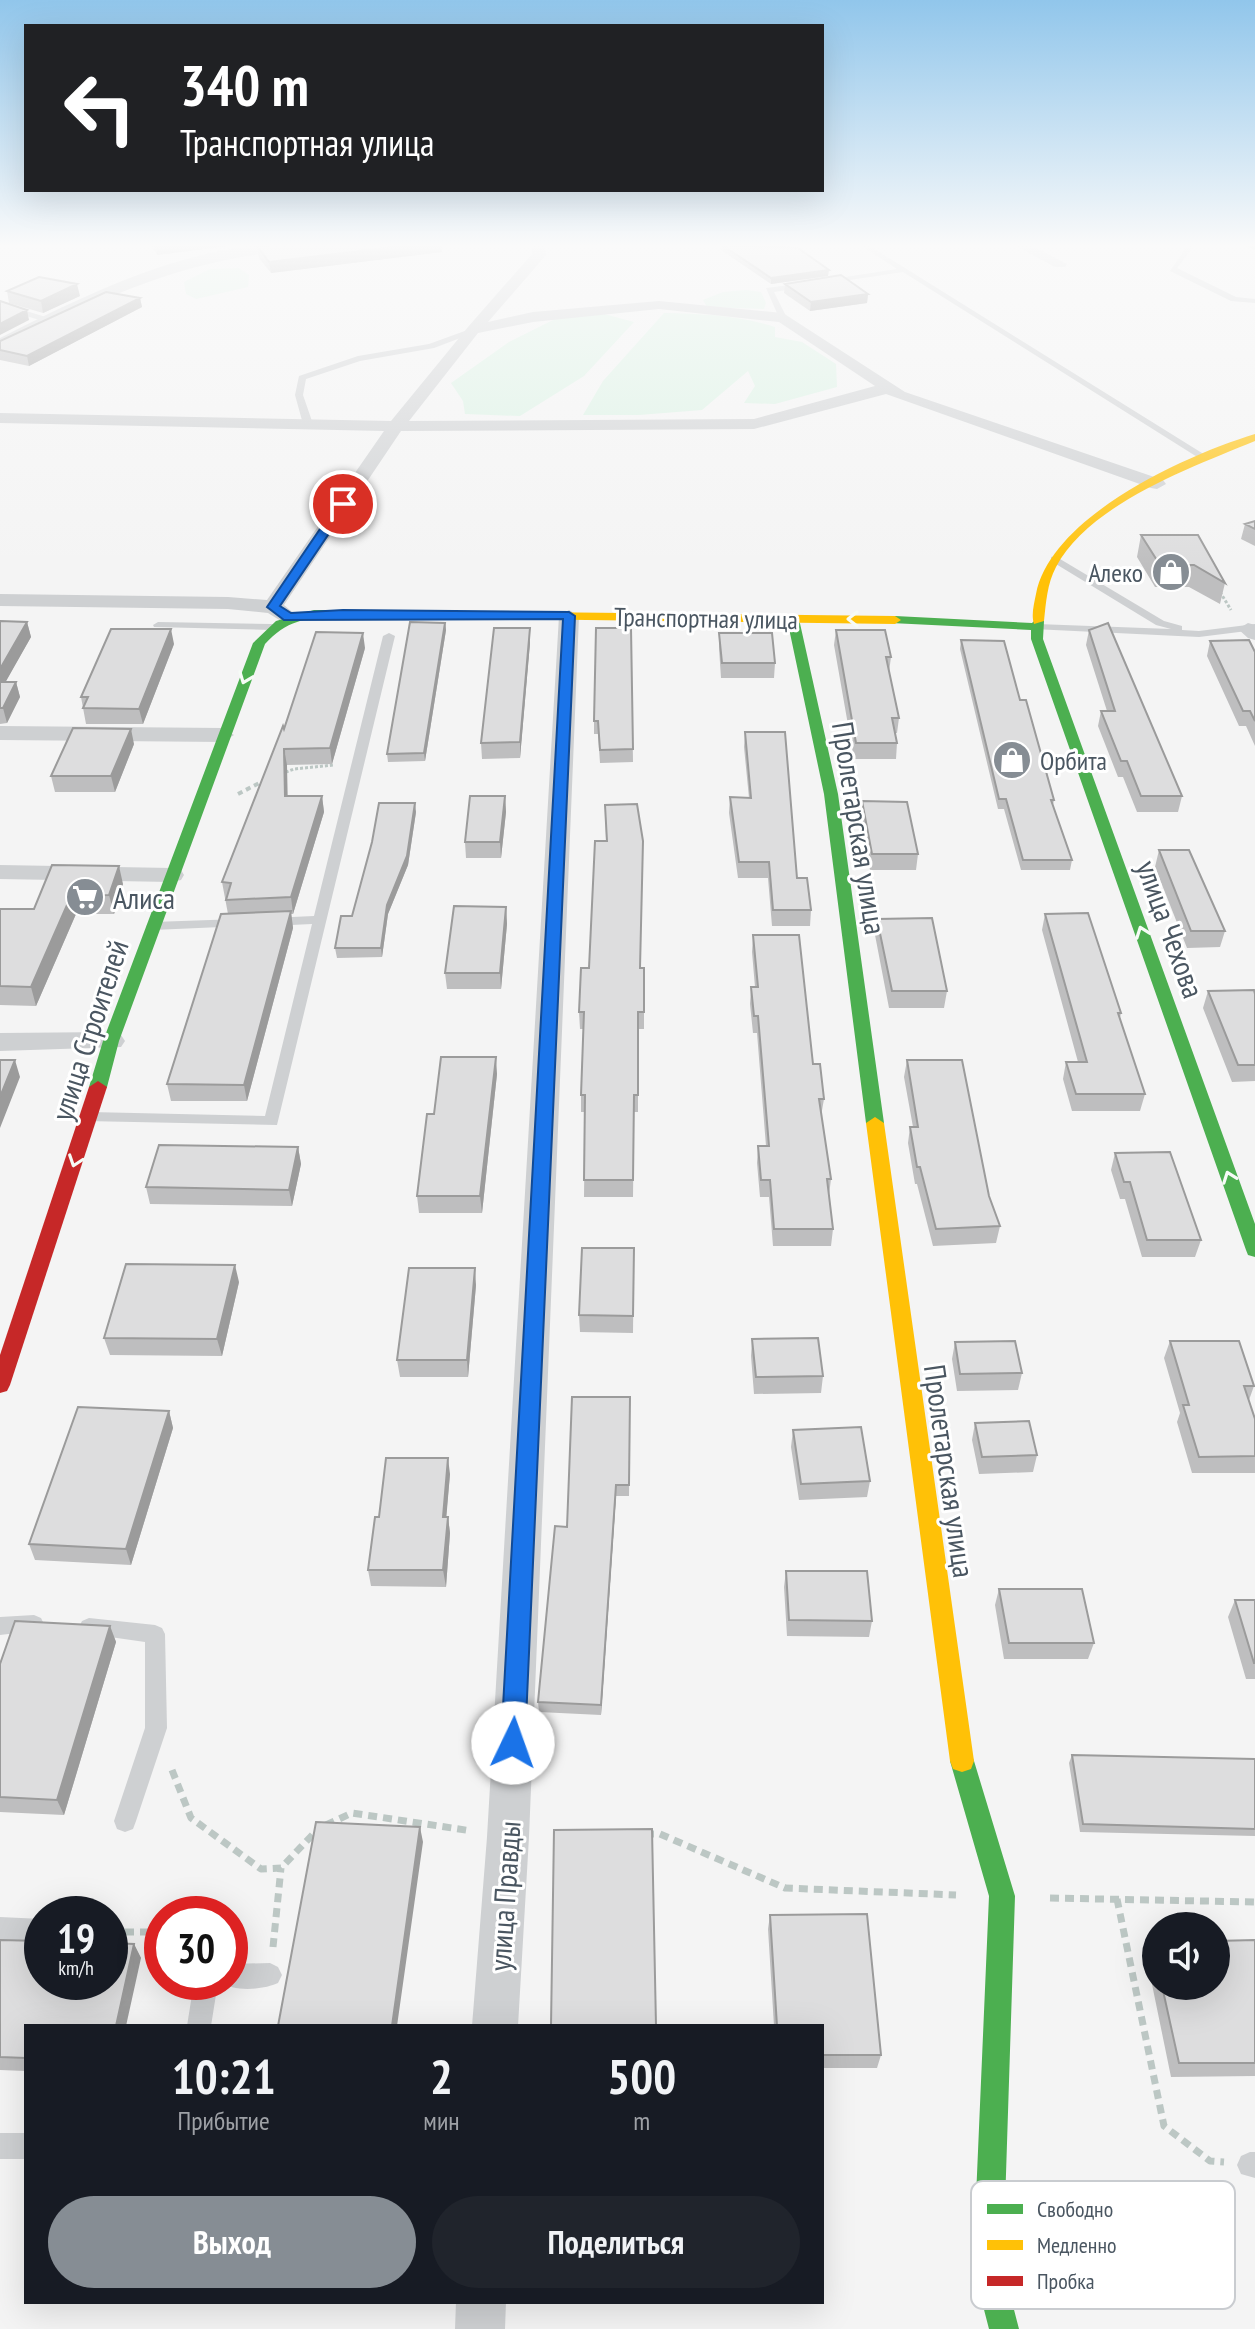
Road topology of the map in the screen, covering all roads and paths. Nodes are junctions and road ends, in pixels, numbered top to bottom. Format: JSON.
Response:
{"nodes":[{"id":1,"x":388,"y":354,"type":"edge"},
{"id":2,"x":454,"y":354,"type":"edge"},
{"id":3,"x":837,"y":354,"type":"edge"},
{"id":4,"x":1037,"y":354,"type":"edge"},
{"id":5,"x":888,"y":388,"type":"junction"},
{"id":6,"x":0,"y":418,"type":"edge"},
{"id":7,"x":308,"y":424,"type":"junction"},
{"id":8,"x":396,"y":426,"type":"junction"},
{"id":9,"x":1255,"y":437,"type":"edge"},
{"id":10,"x":1205,"y":458,"type":"junction"},
{"id":11,"x":1157,"y":484,"type":"junction"},
{"id":12,"x":1055,"y":559,"type":"junction"},
{"id":13,"x":1041,"y":587,"type":"junction"},
{"id":14,"x":1217,"y":587,"type":"edge"},
{"id":15,"x":0,"y":600,"type":"edge"},
{"id":16,"x":1021,"y":600,"type":"dead end"},
{"id":17,"x":998,"y":609,"type":"dead end"},
{"id":18,"x":569,"y":616,"type":"junction"},
{"id":19,"x":278,"y":617,"type":"junction"},
{"id":20,"x":793,"y":619,"type":"junction"},
{"id":21,"x":931,"y":620,"type":"junction"},
{"id":22,"x":158,"y":625,"type":"edge"},
{"id":23,"x":1037,"y":627,"type":"junction"},
{"id":24,"x":1249,"y":627,"type":"edge"},
{"id":25,"x":1199,"y":634,"type":"junction"},
{"id":26,"x":389,"y":636,"type":"dead end"},
{"id":27,"x":0,"y":733,"type":"edge"},
{"id":28,"x":223,"y":735,"type":"junction"},
{"id":29,"x":358,"y":763,"type":"junction"},
{"id":30,"x":189,"y":828,"type":"junction"},
{"id":31,"x":0,"y":872,"type":"edge"},
{"id":32,"x":172,"y":875,"type":"junction"},
{"id":33,"x":320,"y":920,"type":"junction"},
{"id":34,"x":153,"y":926,"type":"junction"},
{"id":35,"x":111,"y":1041,"type":"junction"},
{"id":36,"x":0,"y":1042,"type":"edge"},
{"id":37,"x":90,"y":1117,"type":"junction"},
{"id":38,"x":1255,"y":1250,"type":"edge"},
{"id":39,"x":0,"y":1385,"type":"edge"},
{"id":40,"x":1,"y":1630,"type":"edge"},
{"id":41,"x":156,"y":1728,"type":"junction"},
{"id":42,"x":125,"y":1821,"type":"dead end"},
{"id":43,"x":629,"y":1834,"type":"edge"},
{"id":44,"x":508,"y":1837,"type":"junction"},
{"id":45,"x":281,"y":1868,"type":"junction"},
{"id":46,"x":1002,"y":1896,"type":"junction"},
{"id":47,"x":1117,"y":1899,"type":"junction"},
{"id":48,"x":1255,"y":1902,"type":"edge"},
{"id":49,"x":0,"y":1929,"type":"edge"},
{"id":50,"x":24,"y":1930,"type":"edge"},
{"id":51,"x":270,"y":1975,"type":"joint"},
{"id":52,"x":248,"y":1976,"type":"edge"},
{"id":53,"x":203,"y":2000,"type":"edge"},
{"id":54,"x":199,"y":2024,"type":"edge"},
{"id":55,"x":495,"y":2024,"type":"edge"},
{"id":56,"x":0,"y":2146,"type":"edge"},
{"id":57,"x":24,"y":2146,"type":"edge"},
{"id":58,"x":1253,"y":2165,"type":"edge"},
{"id":59,"x":991,"y":2181,"type":"edge"},
{"id":60,"x":481,"y":2304,"type":"edge"},
{"id":61,"x":999,"y":2309,"type":"edge"},
{"id":62,"x":480,"y":2329,"type":"edge"},
{"id":63,"x":1004,"y":2329,"type":"edge"}],
"edges":[{"from":1,"to":7,"type":"lane"},
{"from":2,"to":8,"type":"street"},
{"from":3,"to":5,"type":"street"},
{"from":4,"to":10,"type":"lane"},
{"from":5,"to":8,"type":"street"},
{"from":5,"to":11,"type":"street"},
{"from":6,"to":7,"type":"street"},
{"from":7,"to":8,"type":"street"},
{"from":8,"to":19,"type":"street"},
{"from":9,"to":10,"type":"street"},
{"from":10,"to":11,"type":"street"},
{"from":11,"to":12,"type":"street"},
{"from":12,"to":13,"type":"street"},
{"from":12,"to":25,"type":"lane"},
{"from":13,"to":16,"type":"street"},
{"from":13,"to":23,"type":"street"},
{"from":14,"to":24,"type":"path"},
{"from":15,"to":19,"type":"street","name":"Транспортная улица"},
{"from":17,"to":21,"type":"street"},
{"from":18,"to":19,"type":"street","name":"Транспортная улица"},
{"from":18,"to":20,"type":"street","name":"Транспортная улица"},
{"from":18,"to":44,"type":"street","name":"улица Правды"},
{"from":19,"to":22,"type":"lane"},
{"from":19,"to":28,"type":"street","name":"улица Строителей","one_way":true},
{"from":21,"to":20,"type":"street","name":"Транспортная улица","one_way":true},
{"from":20,"to":46,"type":"street","name":"Пролетарская улица"},
{"from":21,"to":23,"type":"street"},
{"from":23,"to":25,"type":"lane"},
{"from":38,"to":23,"type":"street","name":"улица Чехова","one_way":true},
{"from":24,"to":25,"type":"lane"},
{"from":26,"to":29,"type":"lane"},
{"from":27,"to":28,"type":"street"},
{"from":28,"to":30,"type":"street","name":"улица Строителей"},
{"from":29,"to":30,"type":"path"},
{"from":29,"to":33,"type":"lane"},
{"from":30,"to":32,"type":"street","name":"улица Строителей"},
{"from":31,"to":32,"type":"street"},
{"from":32,"to":34,"type":"street","name":"улица Строителей"},
{"from":33,"to":34,"type":"lane"},
{"from":33,"to":37,"type":"lane"},
{"from":34,"to":35,"type":"street","name":"улица Строителей"},
{"from":35,"to":36,"type":"street"},
{"from":35,"to":37,"type":"street","name":"улица Строителей"},
{"from":37,"to":39,"type":"street","name":"улица Строителей","one_way":true},
{"from":40,"to":41,"type":"lane"},
{"from":41,"to":42,"type":"lane"},
{"from":41,"to":45,"type":"path"},
{"from":43,"to":46,"type":"path"},
{"from":44,"to":45,"type":"path"},
{"from":44,"to":55,"type":"street","name":"улица Правды"},
{"from":45,"to":51,"type":"path"},
{"from":46,"to":47,"type":"path"},
{"from":46,"to":59,"type":"street","name":"Пролетарская улица"},
{"from":47,"to":48,"type":"path"},
{"from":47,"to":58,"type":"path"},
{"from":49,"to":50,"type":"lane"},
{"from":51,"to":52,"type":"lane"},
{"from":53,"to":54,"type":"lane"},
{"from":56,"to":57,"type":"lane"},
{"from":60,"to":62,"type":"street"},
{"from":61,"to":63,"type":"street","name":"Пролетарская улица"}]}
